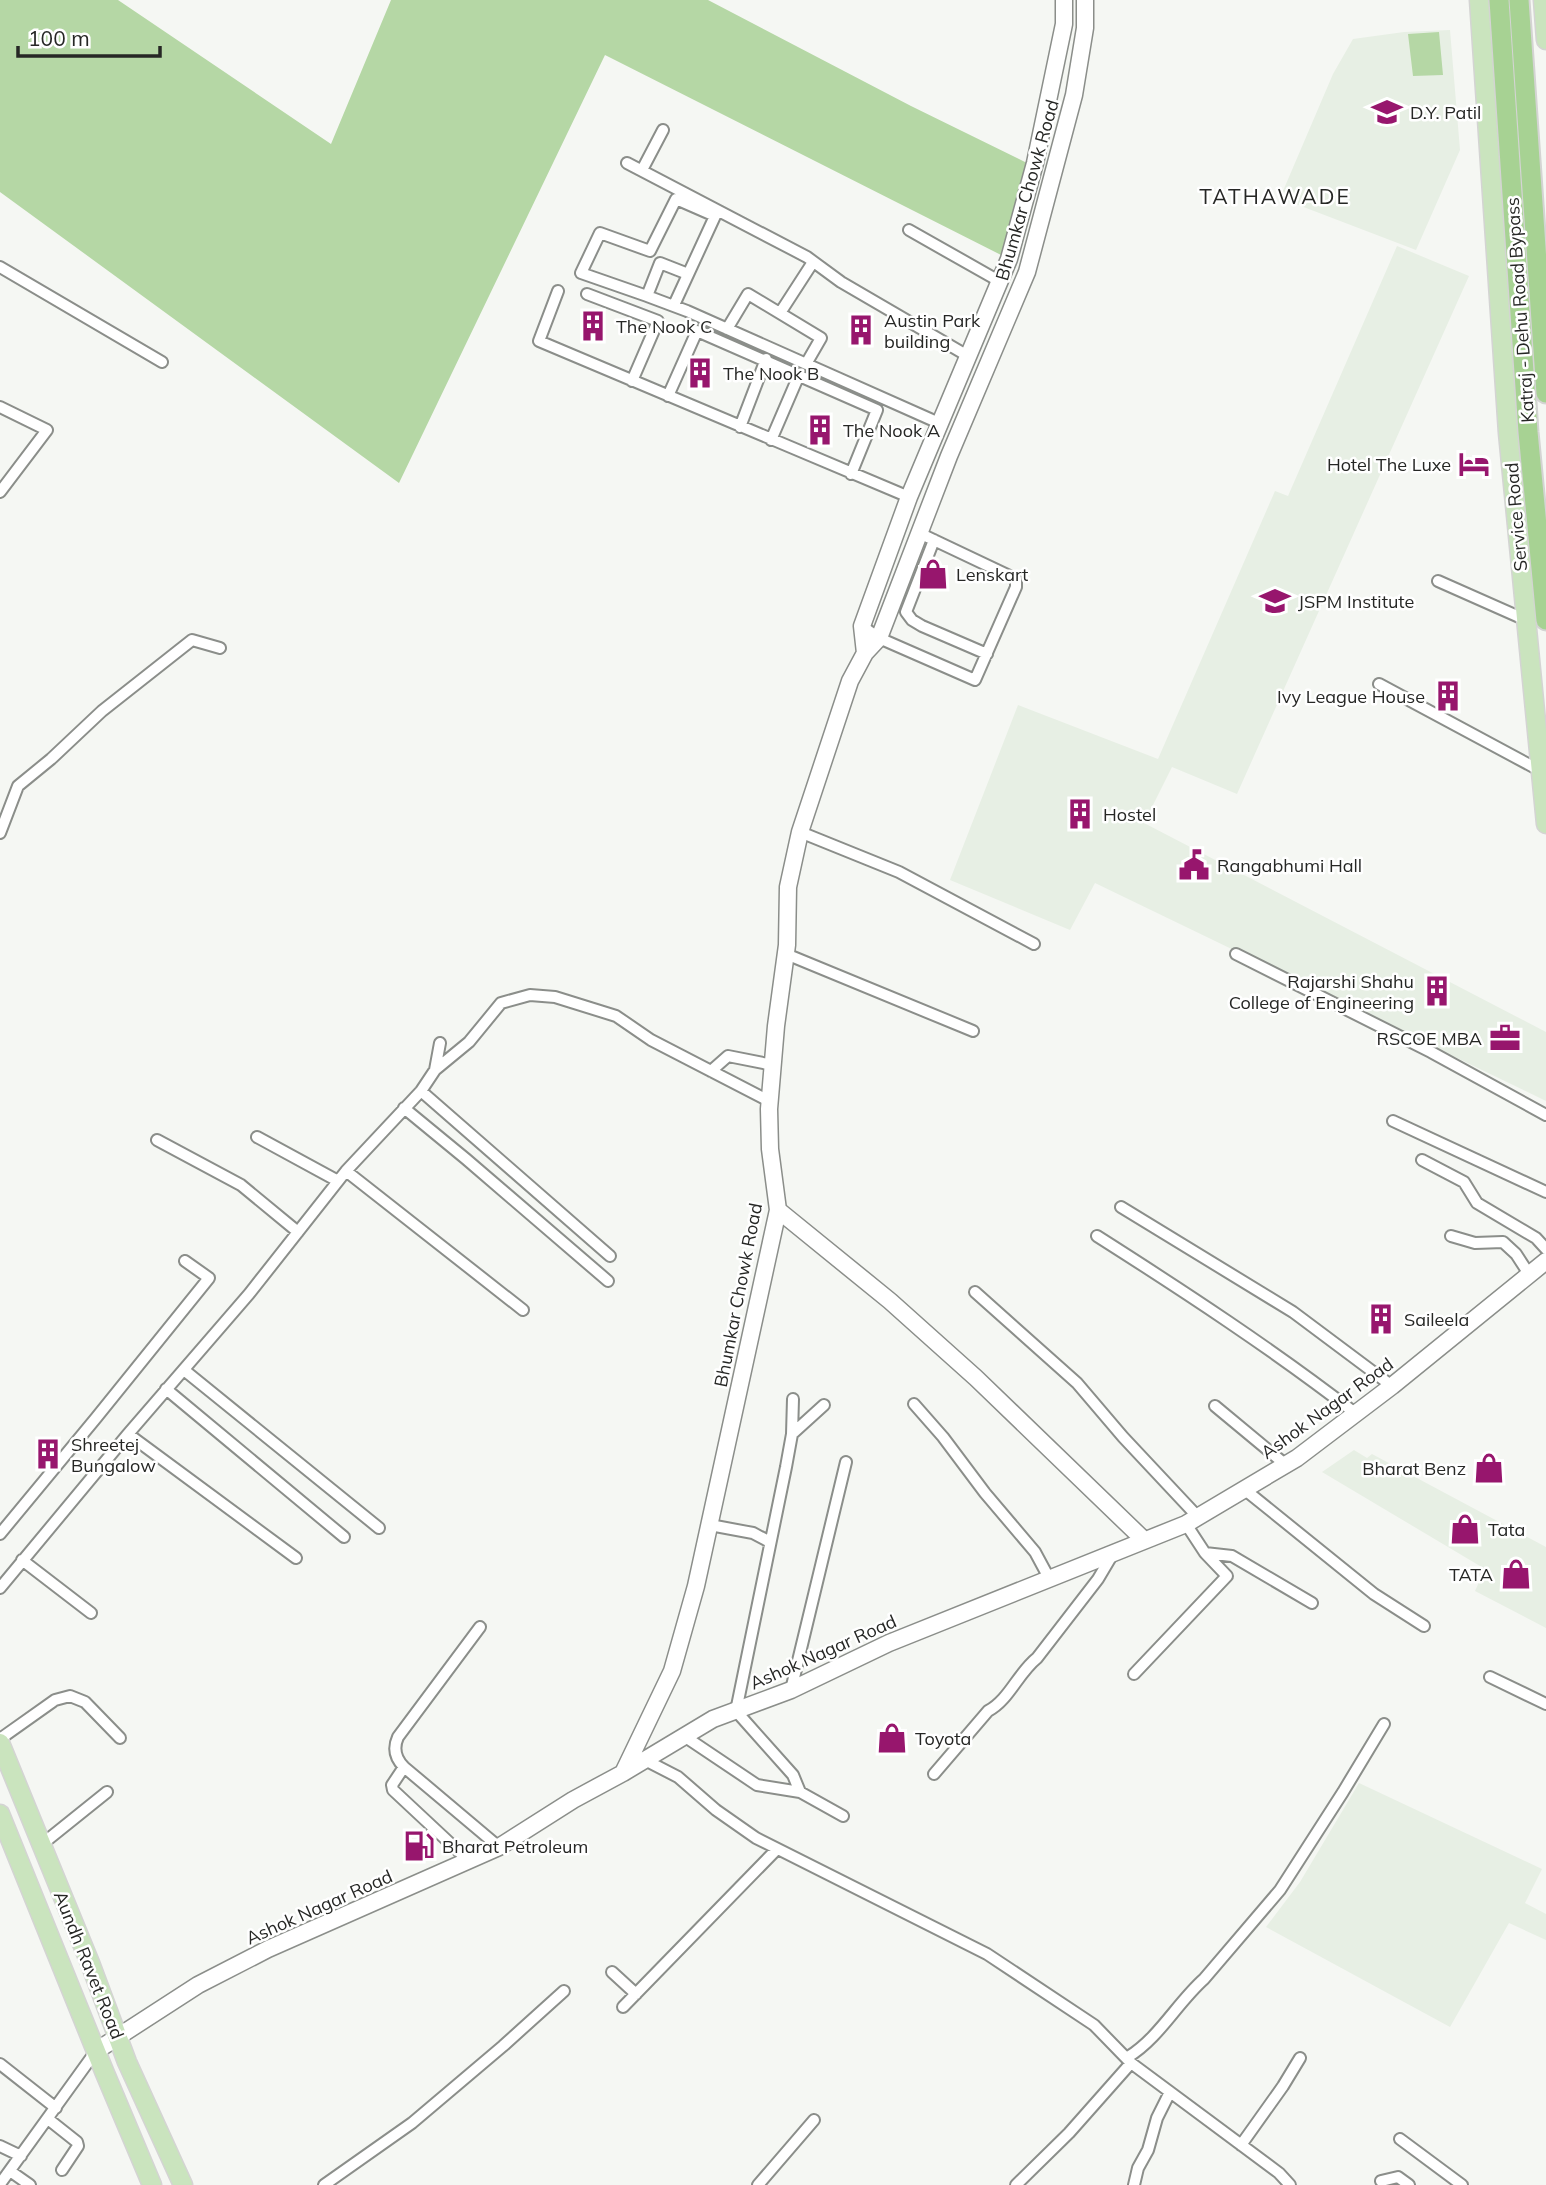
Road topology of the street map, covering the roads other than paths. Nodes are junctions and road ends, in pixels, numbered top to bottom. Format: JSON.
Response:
{"nodes":[{"id":1,"x":1064,"y":0,"type":"edge"},
{"id":2,"x":1085,"y":0,"type":"edge"},
{"id":3,"x":1479,"y":0,"type":"edge"},
{"id":4,"x":1499,"y":0,"type":"edge"},
{"id":5,"x":1519,"y":0,"type":"edge"},
{"id":6,"x":1543,"y":0,"type":"edge"},
{"id":7,"x":1546,"y":40,"type":"edge"},
{"id":8,"x":663,"y":130,"type":"dead end"},
{"id":9,"x":628,"y":163,"type":"dead end"},
{"id":10,"x":642,"y":170,"type":"junction"},
{"id":11,"x":909,"y":230,"type":"dead end"},
{"id":12,"x":813,"y":262,"type":"junction"},
{"id":13,"x":0,"y":267,"type":"edge"},
{"id":14,"x":688,"y":274,"type":"junction"},
{"id":15,"x":999,"y":281,"type":"junction"},
{"id":16,"x":558,"y":291,"type":"dead end"},
{"id":17,"x":587,"y":294,"type":"dead end"},
{"id":18,"x":648,"y":296,"type":"junction"},
{"id":19,"x":1543,"y":299,"type":"edge"},
{"id":20,"x":674,"y":305,"type":"junction"},
{"id":21,"x":780,"y":313,"type":"junction"},
{"id":22,"x":727,"y":329,"type":"junction"},
{"id":23,"x":968,"y":356,"type":"junction"},
{"id":24,"x":765,"y":359,"type":"junction"},
{"id":25,"x":162,"y":362,"type":"dead end"},
{"id":26,"x":806,"y":364,"type":"junction"},
{"id":27,"x":799,"y":374,"type":"junction"},
{"id":28,"x":632,"y":381,"type":"junction"},
{"id":29,"x":1546,"y":393,"type":"edge"},
{"id":30,"x":668,"y":396,"type":"junction"},
{"id":31,"x":0,"y":407,"type":"edge"},
{"id":32,"x":939,"y":423,"type":"junction"},
{"id":33,"x":740,"y":427,"type":"junction"},
{"id":34,"x":959,"y":432,"type":"junction"},
{"id":35,"x":771,"y":440,"type":"junction"},
{"id":36,"x":851,"y":474,"type":"junction"},
{"id":37,"x":0,"y":492,"type":"edge"},
{"id":38,"x":909,"y":496,"type":"junction"},
{"id":39,"x":919,"y":533,"type":"junction"},
{"id":40,"x":934,"y":540,"type":"junction"},
{"id":41,"x":1438,"y":581,"type":"dead end"},
{"id":42,"x":1536,"y":620,"type":"edge"},
{"id":43,"x":862,"y":626,"type":"junction"},
{"id":44,"x":879,"y":638,"type":"junction"},
{"id":45,"x":220,"y":648,"type":"dead end"},
{"id":46,"x":865,"y":653,"type":"junction"},
{"id":47,"x":987,"y":654,"type":"junction"},
{"id":48,"x":1378,"y":684,"type":"dead end"},
{"id":49,"x":1541,"y":771,"type":"junction"},
{"id":50,"x":1546,"y":824,"type":"edge"},
{"id":51,"x":800,"y":832,"type":"junction"},
{"id":52,"x":0,"y":833,"type":"edge"},
{"id":53,"x":1034,"y":944,"type":"dead end"},
{"id":54,"x":786,"y":954,"type":"junction"},
{"id":55,"x":1236,"y":954,"type":"dead end"},
{"id":56,"x":973,"y":1031,"type":"dead end"},
{"id":57,"x":440,"y":1043,"type":"dead end"},
{"id":58,"x":773,"y":1065,"type":"junction"},
{"id":59,"x":435,"y":1070,"type":"junction"},
{"id":60,"x":711,"y":1071,"type":"junction"},
{"id":61,"x":421,"y":1091,"type":"junction"},
{"id":62,"x":769,"y":1101,"type":"junction"},
{"id":63,"x":404,"y":1108,"type":"junction"},
{"id":64,"x":1546,"y":1115,"type":"edge"},
{"id":65,"x":1393,"y":1121,"type":"dead end"},
{"id":66,"x":257,"y":1137,"type":"dead end"},
{"id":67,"x":157,"y":1140,"type":"dead end"},
{"id":68,"x":1422,"y":1160,"type":"dead end"},
{"id":69,"x":346,"y":1171,"type":"junction"},
{"id":70,"x":338,"y":1181,"type":"junction"},
{"id":71,"x":1546,"y":1192,"type":"edge"},
{"id":72,"x":1121,"y":1207,"type":"dead end"},
{"id":73,"x":778,"y":1210,"type":"junction"},
{"id":74,"x":298,"y":1232,"type":"junction"},
{"id":75,"x":1097,"y":1236,"type":"dead end"},
{"id":76,"x":1451,"y":1236,"type":"dead end"},
{"id":77,"x":1546,"y":1250,"type":"edge"},
{"id":78,"x":610,"y":1256,"type":"dead end"},
{"id":79,"x":185,"y":1261,"type":"dead end"},
{"id":80,"x":1546,"y":1261,"type":"edge"},
{"id":81,"x":1530,"y":1274,"type":"junction"},
{"id":82,"x":608,"y":1282,"type":"dead end"},
{"id":83,"x":975,"y":1292,"type":"dead end"},
{"id":84,"x":523,"y":1310,"type":"dead end"},
{"id":85,"x":184,"y":1370,"type":"junction"},
{"id":86,"x":1392,"y":1386,"type":"junction"},
{"id":87,"x":166,"y":1389,"type":"junction"},
{"id":88,"x":793,"y":1399,"type":"dead end"},
{"id":89,"x":914,"y":1404,"type":"dead end"},
{"id":90,"x":824,"y":1405,"type":"dead end"},
{"id":91,"x":1215,"y":1406,"type":"dead end"},
{"id":92,"x":1355,"y":1413,"type":"junction"},
{"id":93,"x":128,"y":1434,"type":"junction"},
{"id":94,"x":792,"y":1434,"type":"junction"},
{"id":95,"x":846,"y":1462,"type":"dead end"},
{"id":96,"x":1286,"y":1465,"type":"junction"},
{"id":97,"x":1244,"y":1489,"type":"junction"},
{"id":98,"x":1192,"y":1520,"type":"junction"},
{"id":99,"x":710,"y":1525,"type":"junction"},
{"id":100,"x":379,"y":1528,"type":"dead end"},
{"id":101,"x":0,"y":1534,"type":"edge"},
{"id":102,"x":344,"y":1537,"type":"dead end"},
{"id":103,"x":1144,"y":1540,"type":"junction"},
{"id":104,"x":770,"y":1542,"type":"junction"},
{"id":105,"x":1114,"y":1552,"type":"junction"},
{"id":106,"x":1205,"y":1553,"type":"junction"},
{"id":107,"x":296,"y":1558,"type":"dead end"},
{"id":108,"x":22,"y":1560,"type":"junction"},
{"id":109,"x":1049,"y":1578,"type":"junction"},
{"id":110,"x":0,"y":1588,"type":"edge"},
{"id":111,"x":1312,"y":1603,"type":"dead end"},
{"id":112,"x":91,"y":1614,"type":"dead end"},
{"id":113,"x":1424,"y":1626,"type":"dead end"},
{"id":114,"x":480,"y":1627,"type":"dead end"},
{"id":115,"x":1134,"y":1674,"type":"dead end"},
{"id":116,"x":1490,"y":1677,"type":"dead end"},
{"id":117,"x":791,"y":1690,"type":"junction"},
{"id":118,"x":1546,"y":1704,"type":"edge"},
{"id":119,"x":736,"y":1711,"type":"junction"},
{"id":120,"x":1384,"y":1724,"type":"dead end"},
{"id":121,"x":684,"y":1736,"type":"junction"},
{"id":122,"x":120,"y":1738,"type":"dead end"},
{"id":123,"x":0,"y":1741,"type":"edge"},
{"id":124,"x":645,"y":1760,"type":"junction"},
{"id":125,"x":404,"y":1767,"type":"junction"},
{"id":126,"x":623,"y":1773,"type":"junction"},
{"id":127,"x":934,"y":1774,"type":"dead end"},
{"id":128,"x":107,"y":1791,"type":"dead end"},
{"id":129,"x":800,"y":1792,"type":"junction"},
{"id":130,"x":0,"y":1814,"type":"edge"},
{"id":131,"x":843,"y":1816,"type":"dead end"},
{"id":132,"x":41,"y":1845,"type":"junction"},
{"id":133,"x":499,"y":1847,"type":"junction"},
{"id":134,"x":778,"y":1849,"type":"junction"},
{"id":135,"x":470,"y":1861,"type":"junction"},
{"id":136,"x":612,"y":1972,"type":"dead end"},
{"id":137,"x":564,"y":1991,"type":"dead end"},
{"id":138,"x":636,"y":1994,"type":"junction"},
{"id":139,"x":623,"y":2007,"type":"dead end"},
{"id":140,"x":118,"y":2038,"type":"junction"},
{"id":141,"x":96,"y":2051,"type":"junction"},
{"id":142,"x":1300,"y":2058,"type":"dead end"},
{"id":143,"x":1129,"y":2060,"type":"junction"},
{"id":144,"x":0,"y":2064,"type":"edge"},
{"id":145,"x":1170,"y":2092,"type":"junction"},
{"id":146,"x":55,"y":2108,"type":"junction"},
{"id":147,"x":48,"y":2119,"type":"junction"},
{"id":148,"x":814,"y":2120,"type":"dead end"},
{"id":149,"x":1400,"y":2139,"type":"dead end"},
{"id":150,"x":1241,"y":2145,"type":"junction"},
{"id":151,"x":0,"y":2146,"type":"edge"},
{"id":152,"x":21,"y":2156,"type":"junction"},
{"id":153,"x":62,"y":2169,"type":"dead end"},
{"id":154,"x":10,"y":2171,"type":"junction"},
{"id":155,"x":1381,"y":2181,"type":"dead end"},
{"id":156,"x":0,"y":2184,"type":"edge"},
{"id":157,"x":30,"y":2185,"type":"edge"},
{"id":158,"x":152,"y":2185,"type":"edge"},
{"id":159,"x":183,"y":2185,"type":"edge"},
{"id":160,"x":324,"y":2185,"type":"edge"},
{"id":161,"x":758,"y":2185,"type":"edge"},
{"id":162,"x":1016,"y":2185,"type":"edge"},
{"id":163,"x":1134,"y":2185,"type":"edge"},
{"id":164,"x":1290,"y":2185,"type":"edge"},
{"id":165,"x":1409,"y":2185,"type":"edge"},
{"id":166,"x":1462,"y":2185,"type":"edge"}],
"edges":[{"from":1,"to":15,"type":"street","name":"Bhumkar Chowk Road"},
{"from":2,"to":34,"type":"street","name":"Bhumkar Chowk Road"},
{"from":3,"to":42,"type":"main road","name":"Service Road"},
{"from":4,"to":42,"type":"highway","name":"Katraj - Dehu Road Bypass"},
{"from":5,"to":19,"type":"highway","name":"Katraj - Dehu Road Bypass"},
{"from":6,"to":7,"type":"main road"},
{"from":8,"to":10,"type":"street"},
{"from":9,"to":10,"type":"street"},
{"from":10,"to":12,"type":"street"},
{"from":11,"to":15,"type":"street"},
{"from":12,"to":21,"type":"street"},
{"from":12,"to":23,"type":"street"},
{"from":13,"to":25,"type":"street"},
{"from":14,"to":18,"type":"street"},
{"from":14,"to":18,"type":"street"},
{"from":14,"to":20,"type":"street"},
{"from":15,"to":23,"type":"street","name":"Bhumkar Chowk Road"},
{"from":16,"to":28,"type":"street"},
{"from":17,"to":28,"type":"street"},
{"from":18,"to":20,"type":"street"},
{"from":19,"to":29,"type":"highway","name":"Katraj - Dehu Road Bypass"},
{"from":20,"to":22,"type":"street"},
{"from":21,"to":22,"type":"street"},
{"from":21,"to":26,"type":"street"},
{"from":22,"to":26,"type":"street"},
{"from":23,"to":32,"type":"street","name":"Bhumkar Chowk Road"},
{"from":24,"to":27,"type":"street"},
{"from":24,"to":30,"type":"street"},
{"from":24,"to":33,"type":"street"},
{"from":26,"to":32,"type":"street"},
{"from":27,"to":35,"type":"street"},
{"from":27,"to":36,"type":"street"},
{"from":28,"to":30,"type":"street"},
{"from":30,"to":33,"type":"street"},
{"from":31,"to":37,"type":"street"},
{"from":32,"to":34,"type":"street"},
{"from":32,"to":38,"type":"street","name":"Bhumkar Chowk Road"},
{"from":33,"to":35,"type":"street"},
{"from":34,"to":39,"type":"street","name":"Bhumkar Chowk Road"},
{"from":35,"to":36,"type":"street"},
{"from":36,"to":38,"type":"street"},
{"from":38,"to":43,"type":"street","name":"Bhumkar Chowk Road"},
{"from":39,"to":40,"type":"street"},
{"from":39,"to":44,"type":"street","name":"Bhumkar Chowk Road"},
{"from":40,"to":47,"type":"street"},
{"from":40,"to":47,"type":"street"},
{"from":41,"to":42,"type":"street"},
{"from":42,"to":49,"type":"main road","name":"Service Road"},
{"from":43,"to":44,"type":"street"},
{"from":43,"to":46,"type":"street","name":"Bhumkar Chowk Road"},
{"from":44,"to":46,"type":"street","name":"Bhumkar Chowk Road"},
{"from":44,"to":47,"type":"street"},
{"from":45,"to":52,"type":"street"},
{"from":46,"to":51,"type":"street","name":"Bhumkar Chowk Road"},
{"from":48,"to":49,"type":"street"},
{"from":49,"to":50,"type":"main road","name":"Service Road"},
{"from":51,"to":53,"type":"street"},
{"from":51,"to":54,"type":"street","name":"Bhumkar Chowk Road"},
{"from":54,"to":56,"type":"street"},
{"from":54,"to":58,"type":"street","name":"Bhumkar Chowk Road"},
{"from":55,"to":64,"type":"street"},
{"from":57,"to":59,"type":"street"},
{"from":58,"to":60,"type":"street"},
{"from":58,"to":62,"type":"street","name":"Bhumkar Chowk Road"},
{"from":59,"to":60,"type":"street"},
{"from":59,"to":61,"type":"street"},
{"from":60,"to":62,"type":"street"},
{"from":61,"to":63,"type":"street"},
{"from":61,"to":78,"type":"street"},
{"from":62,"to":73,"type":"street","name":"Bhumkar Chowk Road"},
{"from":63,"to":69,"type":"street"},
{"from":63,"to":82,"type":"street"},
{"from":65,"to":71,"type":"street"},
{"from":66,"to":70,"type":"street"},
{"from":67,"to":74,"type":"street"},
{"from":68,"to":77,"type":"street"},
{"from":69,"to":70,"type":"street"},
{"from":69,"to":84,"type":"street"},
{"from":70,"to":74,"type":"street"},
{"from":72,"to":86,"type":"street"},
{"from":73,"to":99,"type":"street","name":"Bhumkar Chowk Road"},
{"from":73,"to":103,"type":"street"},
{"from":74,"to":85,"type":"street"},
{"from":75,"to":92,"type":"street"},
{"from":76,"to":81,"type":"street"},
{"from":79,"to":101,"type":"street"},
{"from":80,"to":81,"type":"street","name":"Ashok Nagar Road"},
{"from":81,"to":86,"type":"street","name":"Ashok Nagar Road"},
{"from":83,"to":98,"type":"street"},
{"from":85,"to":87,"type":"street"},
{"from":85,"to":100,"type":"street"},
{"from":86,"to":92,"type":"street","name":"Ashok Nagar Road"},
{"from":87,"to":93,"type":"street"},
{"from":87,"to":102,"type":"street"},
{"from":88,"to":94,"type":"street"},
{"from":89,"to":109,"type":"street"},
{"from":90,"to":94,"type":"street"},
{"from":91,"to":96,"type":"street"},
{"from":92,"to":96,"type":"street","name":"Ashok Nagar Road"},
{"from":93,"to":107,"type":"street"},
{"from":93,"to":108,"type":"street"},
{"from":94,"to":104,"type":"street"},
{"from":95,"to":117,"type":"street"},
{"from":96,"to":97,"type":"street","name":"Ashok Nagar Road"},
{"from":97,"to":98,"type":"street","name":"Ashok Nagar Road"},
{"from":97,"to":113,"type":"street"},
{"from":98,"to":103,"type":"street","name":"Ashok Nagar Road"},
{"from":98,"to":106,"type":"street"},
{"from":99,"to":104,"type":"street"},
{"from":99,"to":126,"type":"street","name":"Bhumkar Chowk Road"},
{"from":103,"to":105,"type":"street","name":"Ashok Nagar Road"},
{"from":104,"to":119,"type":"street"},
{"from":105,"to":109,"type":"street","name":"Ashok Nagar Road"},
{"from":105,"to":127,"type":"street"},
{"from":106,"to":111,"type":"street"},
{"from":106,"to":115,"type":"street"},
{"from":108,"to":110,"type":"street"},
{"from":108,"to":112,"type":"street"},
{"from":109,"to":117,"type":"street","name":"Ashok Nagar Road"},
{"from":114,"to":125,"type":"street"},
{"from":116,"to":118,"type":"street"},
{"from":117,"to":119,"type":"street","name":"Ashok Nagar Road"},
{"from":119,"to":121,"type":"street","name":"Ashok Nagar Road"},
{"from":119,"to":129,"type":"street"},
{"from":120,"to":143,"type":"street"},
{"from":121,"to":124,"type":"street","name":"Ashok Nagar Road"},
{"from":121,"to":129,"type":"street"},
{"from":122,"to":123,"type":"street"},
{"from":123,"to":132,"type":"main road","name":"Aundh Ravet Road"},
{"from":124,"to":126,"type":"street","name":"Ashok Nagar Road"},
{"from":124,"to":134,"type":"street"},
{"from":125,"to":133,"type":"street"},
{"from":125,"to":135,"type":"street"},
{"from":126,"to":133,"type":"street","name":"Ashok Nagar Road"},
{"from":128,"to":132,"type":"street"},
{"from":129,"to":131,"type":"street"},
{"from":130,"to":141,"type":"main road","name":"Aundh Ravet Road"},
{"from":132,"to":140,"type":"main road","name":"Aundh Ravet Road"},
{"from":133,"to":135,"type":"street","name":"Ashok Nagar Road"},
{"from":134,"to":138,"type":"street"},
{"from":134,"to":143,"type":"street"},
{"from":135,"to":140,"type":"street","name":"Ashok Nagar Road"},
{"from":136,"to":138,"type":"street"},
{"from":137,"to":160,"type":"street"},
{"from":138,"to":139,"type":"street"},
{"from":140,"to":141,"type":"street","name":"Ashok Nagar Road"},
{"from":140,"to":159,"type":"main road","name":"Aundh Ravet Road"},
{"from":141,"to":146,"type":"street"},
{"from":141,"to":158,"type":"main road","name":"Aundh Ravet Road"},
{"from":142,"to":150,"type":"street"},
{"from":143,"to":145,"type":"street"},
{"from":143,"to":162,"type":"street"},
{"from":144,"to":146,"type":"street"},
{"from":145,"to":150,"type":"street"},
{"from":145,"to":163,"type":"street"},
{"from":146,"to":147,"type":"street"},
{"from":147,"to":152,"type":"street"},
{"from":147,"to":153,"type":"street"},
{"from":148,"to":161,"type":"street"},
{"from":149,"to":166,"type":"street"},
{"from":150,"to":164,"type":"street"},
{"from":151,"to":152,"type":"street"},
{"from":152,"to":154,"type":"street"},
{"from":154,"to":156,"type":"street"},
{"from":154,"to":157,"type":"street"},
{"from":155,"to":165,"type":"street"}]}
